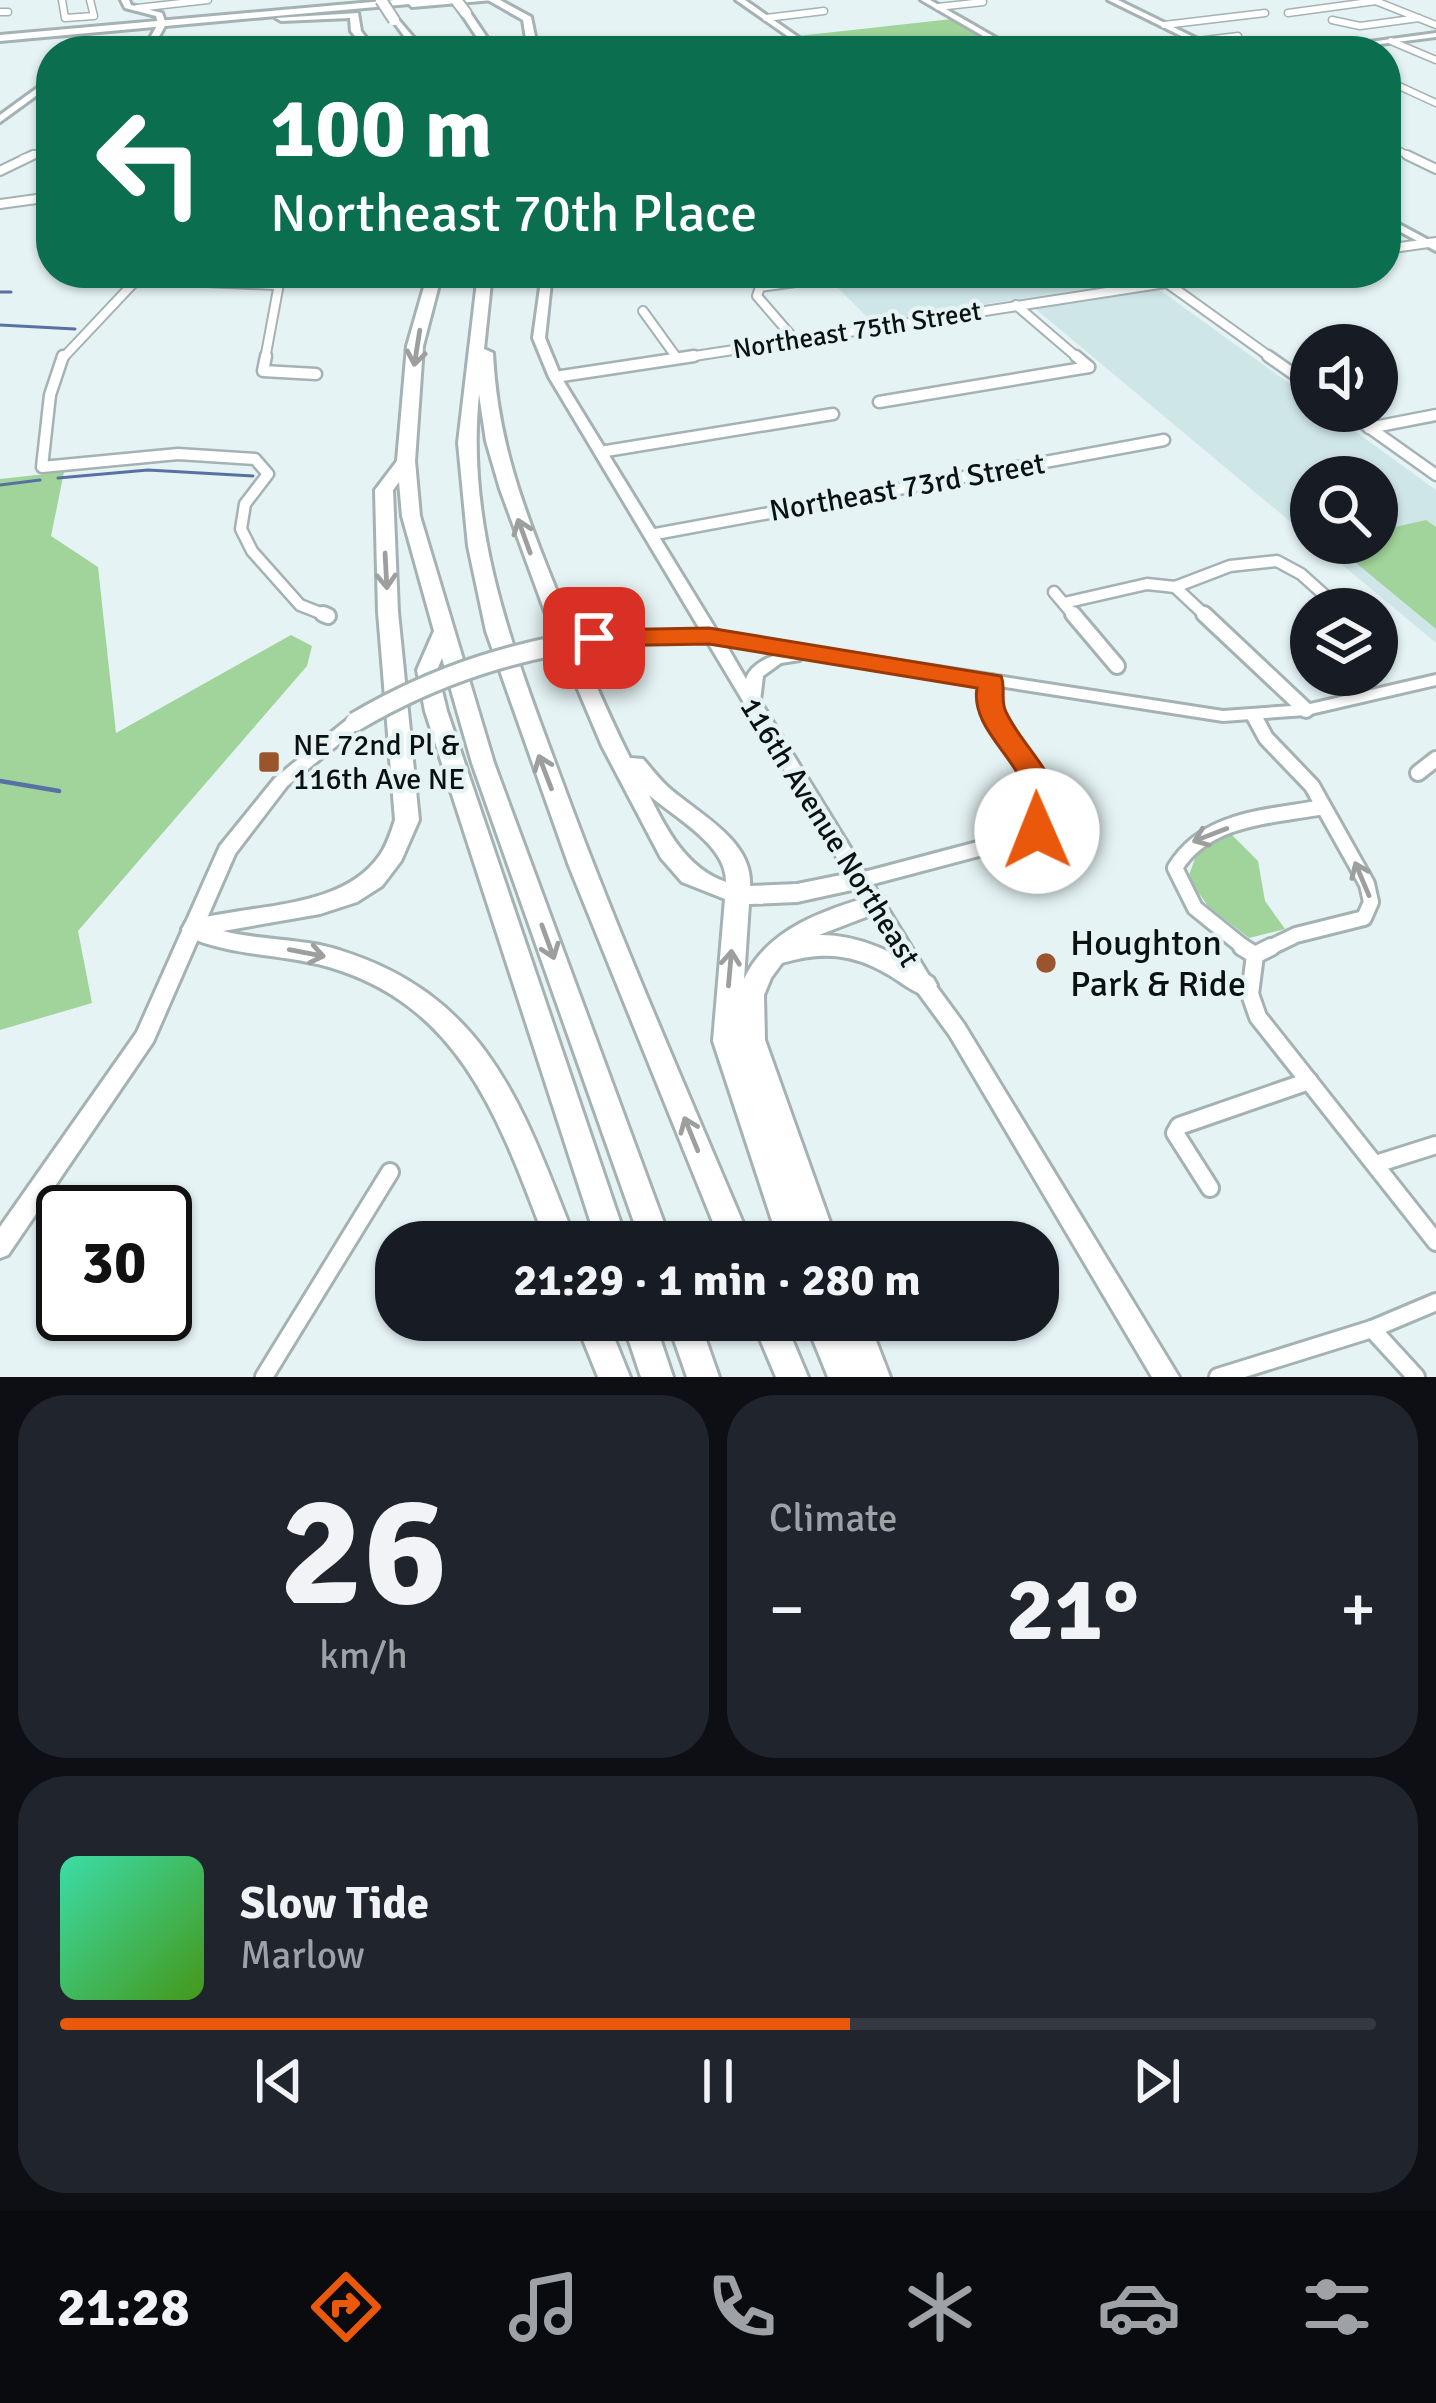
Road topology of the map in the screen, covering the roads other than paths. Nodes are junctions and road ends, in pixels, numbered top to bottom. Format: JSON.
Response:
{"nodes":[{"id":1,"x":125,"y":0,"type":"edge"},
{"id":2,"x":208,"y":0,"type":"edge"},
{"id":3,"x":381,"y":0,"type":"edge"},
{"id":4,"x":422,"y":0,"type":"edge"},
{"id":5,"x":456,"y":0,"type":"edge"},
{"id":6,"x":491,"y":0,"type":"edge"},
{"id":7,"x":740,"y":0,"type":"edge"},
{"id":8,"x":925,"y":0,"type":"edge"},
{"id":9,"x":1112,"y":0,"type":"edge"},
{"id":10,"x":1375,"y":1,"type":"edge"},
{"id":11,"x":90,"y":2,"type":"edge"},
{"id":12,"x":983,"y":2,"type":"edge"},
{"id":13,"x":62,"y":3,"type":"edge"},
{"id":14,"x":504,"y":3,"type":"edge"},
{"id":15,"x":938,"y":7,"type":"junction"},
{"id":16,"x":137,"y":8,"type":"junction"},
{"id":17,"x":356,"y":8,"type":"edge"},
{"id":18,"x":332,"y":9,"type":"joint"},
{"id":19,"x":824,"y":11,"type":"dead end"},
{"id":20,"x":1265,"y":13,"type":"dead end"},
{"id":21,"x":1288,"y":13,"type":"dead end"},
{"id":22,"x":766,"y":17,"type":"junction"},
{"id":23,"x":281,"y":18,"type":"joint"},
{"id":24,"x":1419,"y":18,"type":"junction"},
{"id":25,"x":1332,"y":20,"type":"dead end"},
{"id":26,"x":1204,"y":21,"type":"junction"},
{"id":27,"x":1165,"y":25,"type":"junction"},
{"id":28,"x":1436,"y":25,"type":"edge"},
{"id":29,"x":162,"y":26,"type":"junction"},
{"id":30,"x":1436,"y":35,"type":"edge"},
{"id":31,"x":156,"y":36,"type":"edge"},
{"id":32,"x":407,"y":36,"type":"edge"},
{"id":33,"x":481,"y":36,"type":"edge"},
{"id":34,"x":531,"y":36,"type":"edge"},
{"id":35,"x":793,"y":36,"type":"edge"},
{"id":36,"x":989,"y":36,"type":"edge"},
{"id":37,"x":1188,"y":36,"type":"edge"},
{"id":38,"x":1238,"y":36,"type":"edge"},
{"id":39,"x":0,"y":38,"type":"edge"},
{"id":40,"x":1401,"y":40,"type":"edge"},
{"id":41,"x":1401,"y":45,"type":"edge"},
{"id":42,"x":1436,"y":60,"type":"edge"},
{"id":43,"x":1401,"y":87,"type":"edge"},
{"id":44,"x":36,"y":92,"type":"edge"},
{"id":45,"x":1436,"y":103,"type":"edge"},
{"id":46,"x":0,"y":119,"type":"edge"},
{"id":47,"x":1401,"y":152,"type":"edge"},
{"id":48,"x":36,"y":154,"type":"edge"},
{"id":49,"x":1436,"y":169,"type":"edge"},
{"id":50,"x":0,"y":171,"type":"edge"},
{"id":51,"x":36,"y":199,"type":"edge"},
{"id":52,"x":0,"y":204,"type":"edge"},
{"id":53,"x":1401,"y":228,"type":"edge"},
{"id":54,"x":1433,"y":244,"type":"edge"},
{"id":55,"x":1401,"y":247,"type":"edge"},
{"id":56,"x":129,"y":288,"type":"edge"},
{"id":57,"x":276,"y":288,"type":"edge"},
{"id":58,"x":431,"y":288,"type":"edge"},
{"id":59,"x":483,"y":288,"type":"edge"},
{"id":60,"x":545,"y":288,"type":"edge"},
{"id":61,"x":760,"y":288,"type":"edge"},
{"id":62,"x":1132,"y":288,"type":"edge"},
{"id":63,"x":1173,"y":288,"type":"edge"},
{"id":64,"x":1016,"y":305,"type":"junction"},
{"id":65,"x":644,"y":311,"type":"dead end"},
{"id":66,"x":474,"y":340,"type":"junction"},
{"id":67,"x":795,"y":340,"type":"junction"},
{"id":68,"x":677,"y":358,"type":"junction"},
{"id":69,"x":1290,"y":371,"type":"edge"},
{"id":70,"x":316,"y":374,"type":"dead end"},
{"id":71,"x":555,"y":377,"type":"junction"},
{"id":72,"x":879,"y":402,"type":"dead end"},
{"id":73,"x":833,"y":414,"type":"dead end"},
{"id":74,"x":1436,"y":415,"type":"edge"},
{"id":75,"x":1398,"y":422,"type":"edge"},
{"id":76,"x":1376,"y":432,"type":"edge"},
{"id":77,"x":1164,"y":440,"type":"dead end"},
{"id":78,"x":600,"y":452,"type":"junction"},
{"id":79,"x":406,"y":461,"type":"junction"},
{"id":80,"x":1436,"y":476,"type":"edge"},
{"id":81,"x":650,"y":535,"type":"junction"},
{"id":82,"x":1174,"y":587,"type":"junction"},
{"id":83,"x":1313,"y":588,"type":"edge"},
{"id":84,"x":328,"y":616,"type":"dead end"},
{"id":85,"x":443,"y":633,"type":"junction"},
{"id":86,"x":709,"y":636,"type":"junction"},
{"id":87,"x":821,"y":656,"type":"junction"},
{"id":88,"x":1117,"y":666,"type":"dead end"},
{"id":89,"x":1436,"y":680,"type":"edge"},
{"id":90,"x":991,"y":682,"type":"junction"},
{"id":91,"x":754,"y":707,"type":"junction"},
{"id":92,"x":1306,"y":710,"type":"junction"},
{"id":93,"x":1254,"y":716,"type":"junction"},
{"id":94,"x":607,"y":727,"type":"junction"},
{"id":95,"x":1436,"y":759,"type":"edge"},
{"id":96,"x":1418,"y":773,"type":"dead end"},
{"id":97,"x":1323,"y":807,"type":"junction"},
{"id":98,"x":861,"y":880,"type":"junction"},
{"id":99,"x":737,"y":893,"type":"junction"},
{"id":100,"x":875,"y":904,"type":"junction"},
{"id":101,"x":195,"y":928,"type":"junction"},
{"id":102,"x":777,"y":954,"type":"junction"},
{"id":103,"x":1255,"y":955,"type":"junction"},
{"id":104,"x":924,"y":985,"type":"junction"},
{"id":105,"x":1309,"y":1081,"type":"junction"},
{"id":106,"x":1436,"y":1145,"type":"edge"},
{"id":107,"x":1376,"y":1164,"type":"junction"},
{"id":108,"x":390,"y":1172,"type":"dead end"},
{"id":109,"x":1210,"y":1188,"type":"dead end"},
{"id":110,"x":552,"y":1221,"type":"edge"},
{"id":111,"x":605,"y":1221,"type":"edge"},
{"id":112,"x":648,"y":1221,"type":"edge"},
{"id":113,"x":727,"y":1221,"type":"edge"},
{"id":114,"x":787,"y":1221,"type":"edge"},
{"id":115,"x":814,"y":1221,"type":"edge"},
{"id":116,"x":1436,"y":1242,"type":"edge"},
{"id":117,"x":0,"y":1246,"type":"edge"},
{"id":118,"x":1436,"y":1302,"type":"edge"},
{"id":119,"x":1372,"y":1329,"type":"junction"},
{"id":120,"x":599,"y":1341,"type":"edge"},
{"id":121,"x":645,"y":1341,"type":"edge"},
{"id":122,"x":690,"y":1341,"type":"edge"},
{"id":123,"x":777,"y":1341,"type":"edge"},
{"id":124,"x":829,"y":1341,"type":"edge"},
{"id":125,"x":860,"y":1341,"type":"edge"},
{"id":126,"x":264,"y":1377,"type":"edge"},
{"id":127,"x":614,"y":1377,"type":"edge"},
{"id":128,"x":657,"y":1377,"type":"edge"},
{"id":129,"x":703,"y":1377,"type":"edge"},
{"id":130,"x":792,"y":1377,"type":"edge"},
{"id":131,"x":844,"y":1377,"type":"edge"},
{"id":132,"x":874,"y":1377,"type":"edge"},
{"id":133,"x":1166,"y":1377,"type":"edge"},
{"id":134,"x":1218,"y":1377,"type":"edge"},
{"id":135,"x":1416,"y":1377,"type":"edge"}],
"edges":[{"from":1,"to":16,"type":"main road"},
{"from":2,"to":16,"type":"street"},
{"from":3,"to":32,"type":"highway","bridge":true},
{"from":4,"to":17,"type":"main road"},
{"from":5,"to":33,"type":"highway","bridge":true},
{"from":6,"to":14,"type":"highway"},
{"from":6,"to":17,"type":"main road"},
{"from":7,"to":22,"type":"main road"},
{"from":8,"to":15,"type":"main road"},
{"from":9,"to":27,"type":"main road"},
{"from":10,"to":21,"type":"street"},
{"from":10,"to":24,"type":"street"},
{"from":11,"to":13,"type":"street"},
{"from":11,"to":13,"type":"street"},
{"from":12,"to":15,"type":"street"},
{"from":14,"to":34,"type":"highway"},
{"from":15,"to":36,"type":"main road"},
{"from":16,"to":29,"type":"main road"},
{"from":17,"to":18,"type":"highway"},
{"from":17,"to":23,"type":"highway"},
{"from":18,"to":29,"type":"main road"},
{"from":19,"to":22,"type":"street"},
{"from":20,"to":26,"type":"street"},
{"from":22,"to":35,"type":"main road"},
{"from":23,"to":29,"type":"main road"},
{"from":24,"to":25,"type":"street"},
{"from":24,"to":28,"type":"street"},
{"from":26,"to":27,"type":"street"},
{"from":26,"to":38,"type":"street"},
{"from":27,"to":37,"type":"main road"},
{"from":29,"to":31,"type":"main road"},
{"from":29,"to":39,"type":"main road"},
{"from":30,"to":40,"type":"main road"},
{"from":41,"to":42,"type":"street"},
{"from":43,"to":45,"type":"street"},
{"from":44,"to":46,"type":"main road"},
{"from":47,"to":49,"type":"street"},
{"from":48,"to":50,"type":"street"},
{"from":51,"to":52,"type":"street"},
{"from":53,"to":54,"type":"main road"},
{"from":54,"to":55,"type":"street"},
{"from":56,"to":84,"type":"street"},
{"from":57,"to":70,"type":"street"},
{"from":58,"to":79,"type":"highway","one_way":true},
{"from":59,"to":66,"type":"highway"},
{"from":60,"to":71,"type":"main road","name":"116th Avenue Northeast"},
{"from":61,"to":67,"type":"street"},
{"from":62,"to":64,"type":"street","name":"Northeast 75th Street"},
{"from":63,"to":69,"type":"street"},
{"from":64,"to":67,"type":"street","name":"Northeast 75th Street"},
{"from":64,"to":72,"type":"street"},
{"from":65,"to":68,"type":"street"},
{"from":94,"to":66,"type":"highway","one_way":true},
{"from":113,"to":66,"type":"highway","one_way":true},
{"from":67,"to":68,"type":"street","name":"Northeast 75th Street"},
{"from":68,"to":71,"type":"street","name":"Northeast 75th Street"},
{"from":71,"to":78,"type":"main road","name":"116th Avenue Northeast"},
{"from":73,"to":78,"type":"street"},
{"from":74,"to":75,"type":"street"},
{"from":76,"to":80,"type":"street"},
{"from":77,"to":81,"type":"street","name":"Northeast 73rd Street"},
{"from":78,"to":81,"type":"main road","name":"116th Avenue Northeast"},
{"from":79,"to":85,"type":"highway"},
{"from":79,"to":101,"type":"highway","one_way":true},
{"from":81,"to":86,"type":"main road","name":"116th Avenue Northeast"},
{"from":82,"to":83,"type":"street"},
{"from":82,"to":88,"type":"street"},
{"from":82,"to":92,"type":"street"},
{"from":85,"to":111,"type":"highway"},
{"from":85,"to":112,"type":"highway","one_way":true},
{"from":86,"to":87,"type":"main road"},
{"from":86,"to":91,"type":"main road","name":"116th Avenue Northeast"},
{"from":86,"to":101,"type":"main road","bridge":true},
{"from":87,"to":90,"type":"main road"},
{"from":87,"to":91,"type":"main road"},
{"from":89,"to":92,"type":"main road"},
{"from":90,"to":93,"type":"main road"},
{"from":90,"to":98,"type":"street"},
{"from":91,"to":98,"type":"main road","name":"116th Avenue Northeast"},
{"from":92,"to":93,"type":"main road"},
{"from":93,"to":97,"type":"street"},
{"from":94,"to":99,"type":"highway"},
{"from":94,"to":99,"type":"highway"},
{"from":95,"to":96,"type":"street"},
{"from":103,"to":97,"type":"street","one_way":true},
{"from":97,"to":103,"type":"street","one_way":true},
{"from":98,"to":99,"type":"highway"},
{"from":98,"to":100,"type":"main road","name":"116th Avenue Northeast"},
{"from":114,"to":99,"type":"highway","one_way":true},
{"from":100,"to":102,"type":"highway"},
{"from":100,"to":104,"type":"main road","name":"116th Avenue Northeast"},
{"from":101,"to":110,"type":"highway","one_way":true},
{"from":101,"to":117,"type":"main road"},
{"from":102,"to":104,"type":"highway"},
{"from":102,"to":115,"type":"highway"},
{"from":103,"to":105,"type":"street"},
{"from":104,"to":133,"type":"main road","name":"116th Avenue Northeast"},
{"from":105,"to":107,"type":"street"},
{"from":105,"to":109,"type":"street"},
{"from":106,"to":107,"type":"street"},
{"from":107,"to":116,"type":"street"},
{"from":108,"to":126,"type":"street"},
{"from":118,"to":119,"type":"street"},
{"from":119,"to":134,"type":"street"},
{"from":119,"to":135,"type":"street"},
{"from":120,"to":127,"type":"highway"},
{"from":121,"to":128,"type":"highway"},
{"from":122,"to":129,"type":"highway"},
{"from":123,"to":130,"type":"highway"},
{"from":124,"to":131,"type":"highway"},
{"from":125,"to":132,"type":"highway"}]}
